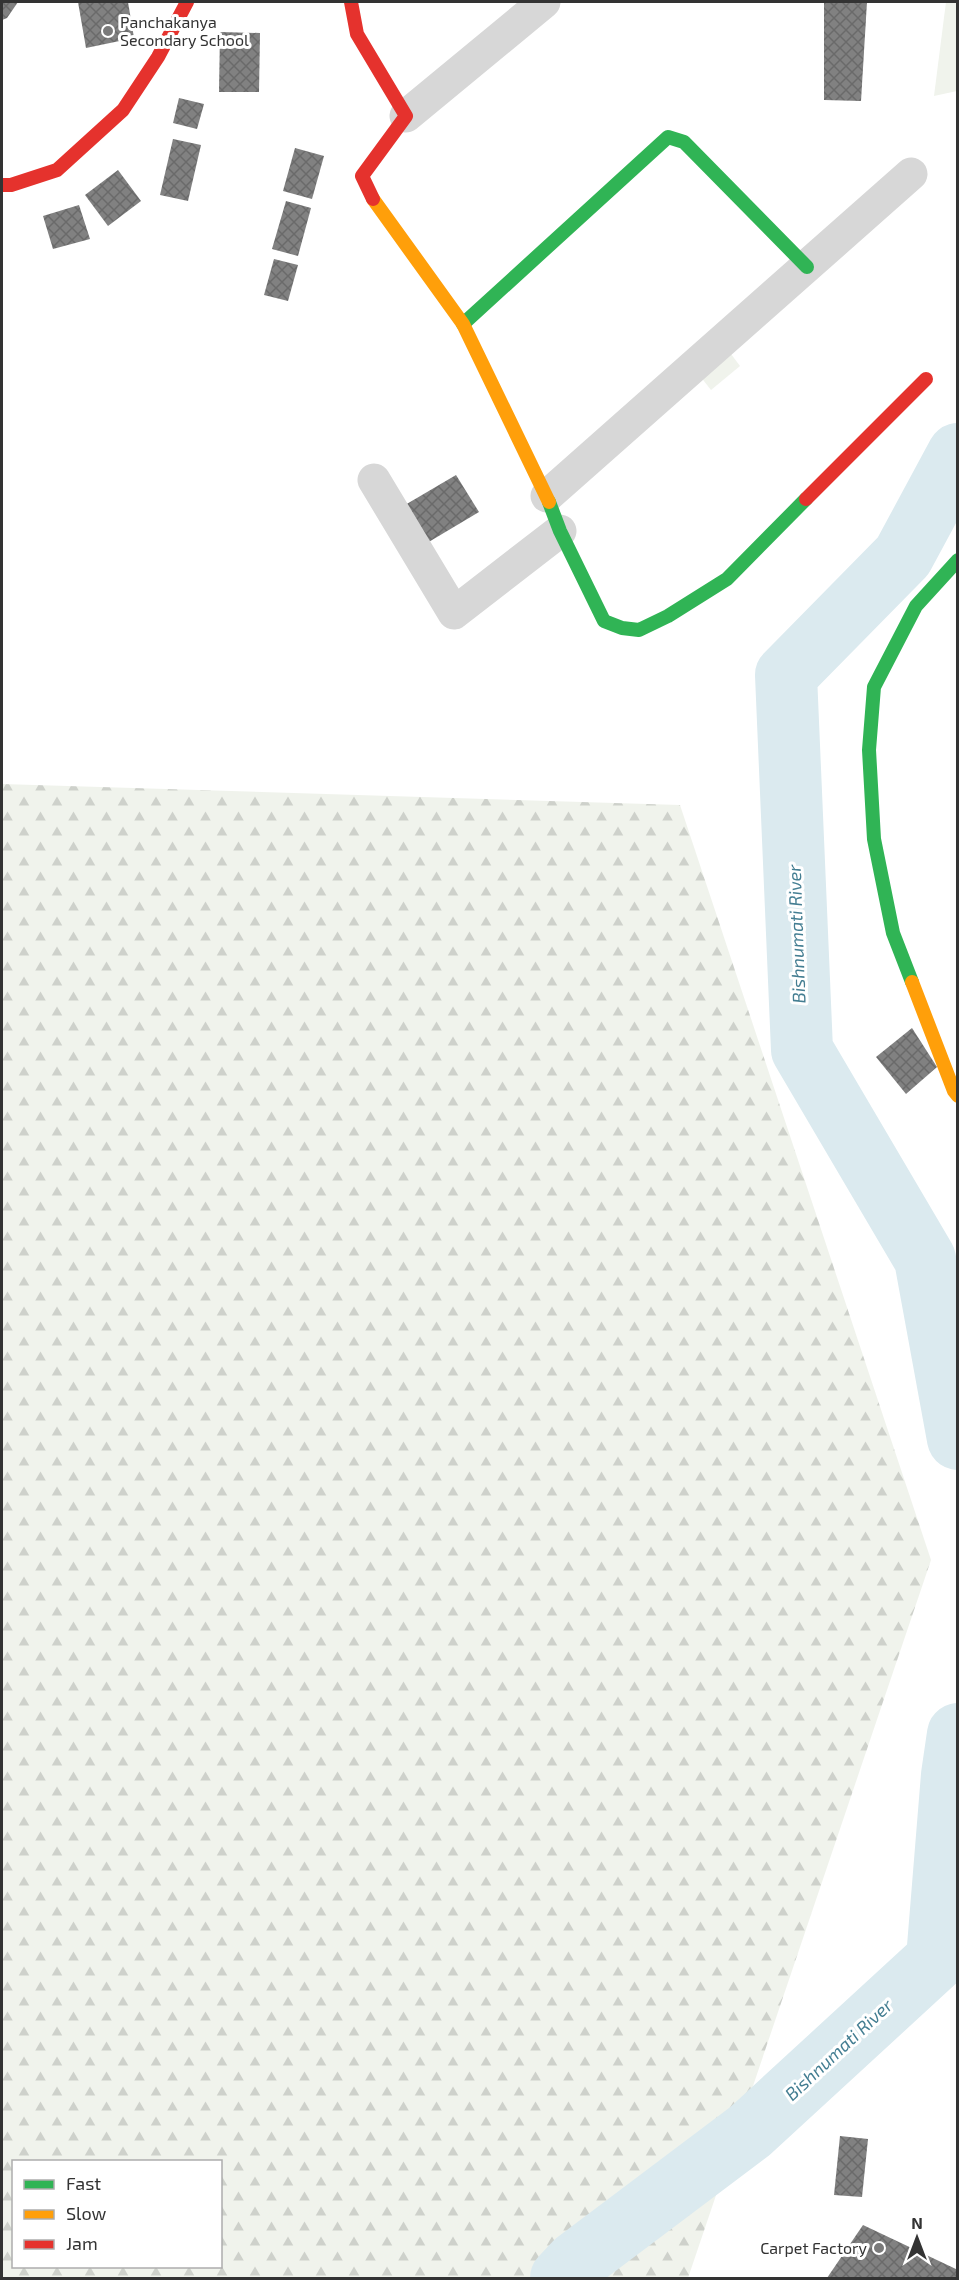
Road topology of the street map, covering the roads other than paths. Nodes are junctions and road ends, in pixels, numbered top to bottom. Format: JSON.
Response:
{"nodes":[{"id":1,"x":187,"y":2,"type":"edge"},
{"id":2,"x":351,"y":2,"type":"edge"},
{"id":3,"x":544,"y":2,"type":"edge"},
{"id":4,"x":406,"y":116,"type":"junction"},
{"id":5,"x":911,"y":174,"type":"dead end"},
{"id":6,"x":2,"y":185,"type":"edge"},
{"id":7,"x":807,"y":267,"type":"junction"},
{"id":8,"x":463,"y":324,"type":"junction"},
{"id":9,"x":926,"y":379,"type":"dead end"},
{"id":10,"x":374,"y":480,"type":"dead end"},
{"id":11,"x":547,"y":496,"type":"junction"},
{"id":12,"x":560,"y":531,"type":"junction"},
{"id":13,"x":957,"y":560,"type":"edge"},
{"id":14,"x":957,"y":1096,"type":"edge"}],
"edges":[{"from":1,"to":6,"type":"street"},
{"from":2,"to":4,"type":"street"},
{"from":3,"to":4,"type":"street"},
{"from":4,"to":8,"type":"street"},
{"from":5,"to":7,"type":"street"},
{"from":7,"to":8,"type":"street"},
{"from":7,"to":11,"type":"street"},
{"from":8,"to":11,"type":"street"},
{"from":9,"to":12,"type":"street"},
{"from":10,"to":12,"type":"street"},
{"from":11,"to":12,"type":"street"},
{"from":13,"to":14,"type":"street"}]}
